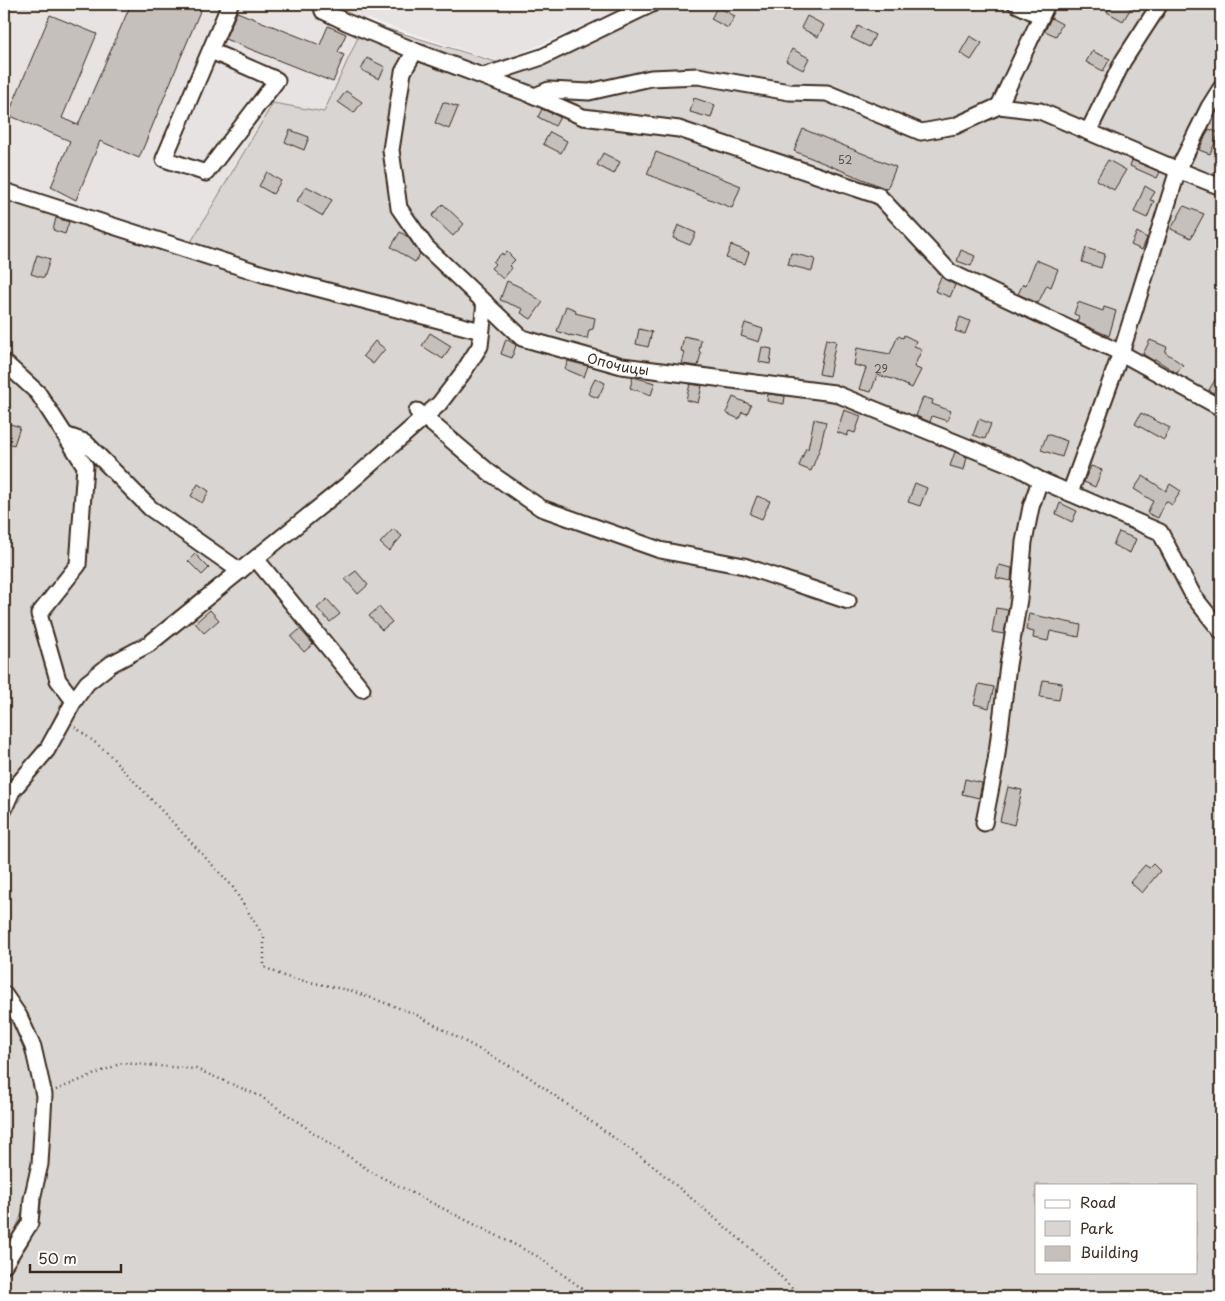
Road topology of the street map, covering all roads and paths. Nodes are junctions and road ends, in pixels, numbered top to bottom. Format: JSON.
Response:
{"nodes":[{"id":1,"x":230,"y":4,"type":"edge"},
{"id":2,"x":321,"y":4,"type":"edge"},
{"id":3,"x":652,"y":4,"type":"edge"},
{"id":4,"x":1016,"y":4,"type":"edge"},
{"id":5,"x":1160,"y":4,"type":"edge"},
{"id":6,"x":1044,"y":10,"type":"edge"},
{"id":7,"x":210,"y":50,"type":"junction"},
{"id":8,"x":415,"y":50,"type":"junction"},
{"id":9,"x":484,"y":76,"type":"junction"},
{"id":10,"x":1221,"y":88,"type":"edge"},
{"id":11,"x":535,"y":96,"type":"junction"},
{"id":12,"x":999,"y":106,"type":"junction"},
{"id":13,"x":1088,"y":132,"type":"junction"},
{"id":14,"x":1178,"y":170,"type":"junction"},
{"id":15,"x":1221,"y":187,"type":"edge"},
{"id":16,"x":4,"y":191,"type":"edge"},
{"id":17,"x":485,"y":302,"type":"junction"},
{"id":18,"x":481,"y":331,"type":"junction"},
{"id":19,"x":1121,"y":353,"type":"junction"},
{"id":20,"x":4,"y":362,"type":"edge"},
{"id":21,"x":1221,"y":408,"type":"edge"},
{"id":22,"x":420,"y":414,"type":"junction"},
{"id":23,"x":65,"y":435,"type":"junction"},
{"id":24,"x":1040,"y":480,"type":"junction"},
{"id":25,"x":1070,"y":493,"type":"junction"},
{"id":26,"x":256,"y":559,"type":"junction"},
{"id":27,"x":240,"y":572,"type":"junction"},
{"id":28,"x":848,"y":601,"type":"dead end"},
{"id":29,"x":1221,"y":631,"type":"edge"},
{"id":30,"x":362,"y":689,"type":"dead end"},
{"id":31,"x":74,"y":700,"type":"junction"},
{"id":32,"x":64,"y":718,"type":"junction"},
{"id":33,"x":4,"y":809,"type":"edge"},
{"id":34,"x":984,"y":823,"type":"dead end"},
{"id":35,"x":4,"y":994,"type":"edge"},
{"id":36,"x":44,"y":1095,"type":"junction"},
{"id":37,"x":4,"y":1265,"type":"edge"},
{"id":38,"x":594,"y":1297,"type":"edge"},
{"id":39,"x":800,"y":1297,"type":"edge"}],
"edges":[{"from":1,"to":7,"type":"street"},
{"from":2,"to":8,"type":"street"},
{"from":3,"to":9,"type":"street"},
{"from":4,"to":6,"type":"street"},
{"from":5,"to":13,"type":"street"},
{"from":6,"to":12,"type":"street"},
{"from":7,"to":7,"type":"street"},
{"from":8,"to":9,"type":"street"},
{"from":8,"to":17,"type":"street","name":"Опочицы"},
{"from":9,"to":11,"type":"street"},
{"from":10,"to":14,"type":"street"},
{"from":11,"to":12,"type":"street"},
{"from":11,"to":19,"type":"street"},
{"from":12,"to":13,"type":"street"},
{"from":13,"to":14,"type":"street"},
{"from":14,"to":15,"type":"street"},
{"from":14,"to":19,"type":"street"},
{"from":16,"to":18,"type":"street"},
{"from":17,"to":18,"type":"street"},
{"from":17,"to":24,"type":"street","name":"Опочицы"},
{"from":18,"to":22,"type":"street"},
{"from":19,"to":21,"type":"street"},
{"from":19,"to":25,"type":"street"},
{"from":20,"to":23,"type":"street"},
{"from":22,"to":26,"type":"street"},
{"from":22,"to":28,"type":"street"},
{"from":23,"to":27,"type":"street"},
{"from":23,"to":31,"type":"street"},
{"from":24,"to":25,"type":"street","name":"Опочицы"},
{"from":24,"to":34,"type":"street"},
{"from":25,"to":29,"type":"street","name":"Опочицы"},
{"from":26,"to":27,"type":"street"},
{"from":26,"to":30,"type":"street"},
{"from":27,"to":31,"type":"street"},
{"from":31,"to":32,"type":"street"},
{"from":32,"to":33,"type":"street"},
{"from":32,"to":39,"type":"path"},
{"from":35,"to":36,"type":"street"},
{"from":36,"to":37,"type":"street"},
{"from":36,"to":38,"type":"path"}]}
